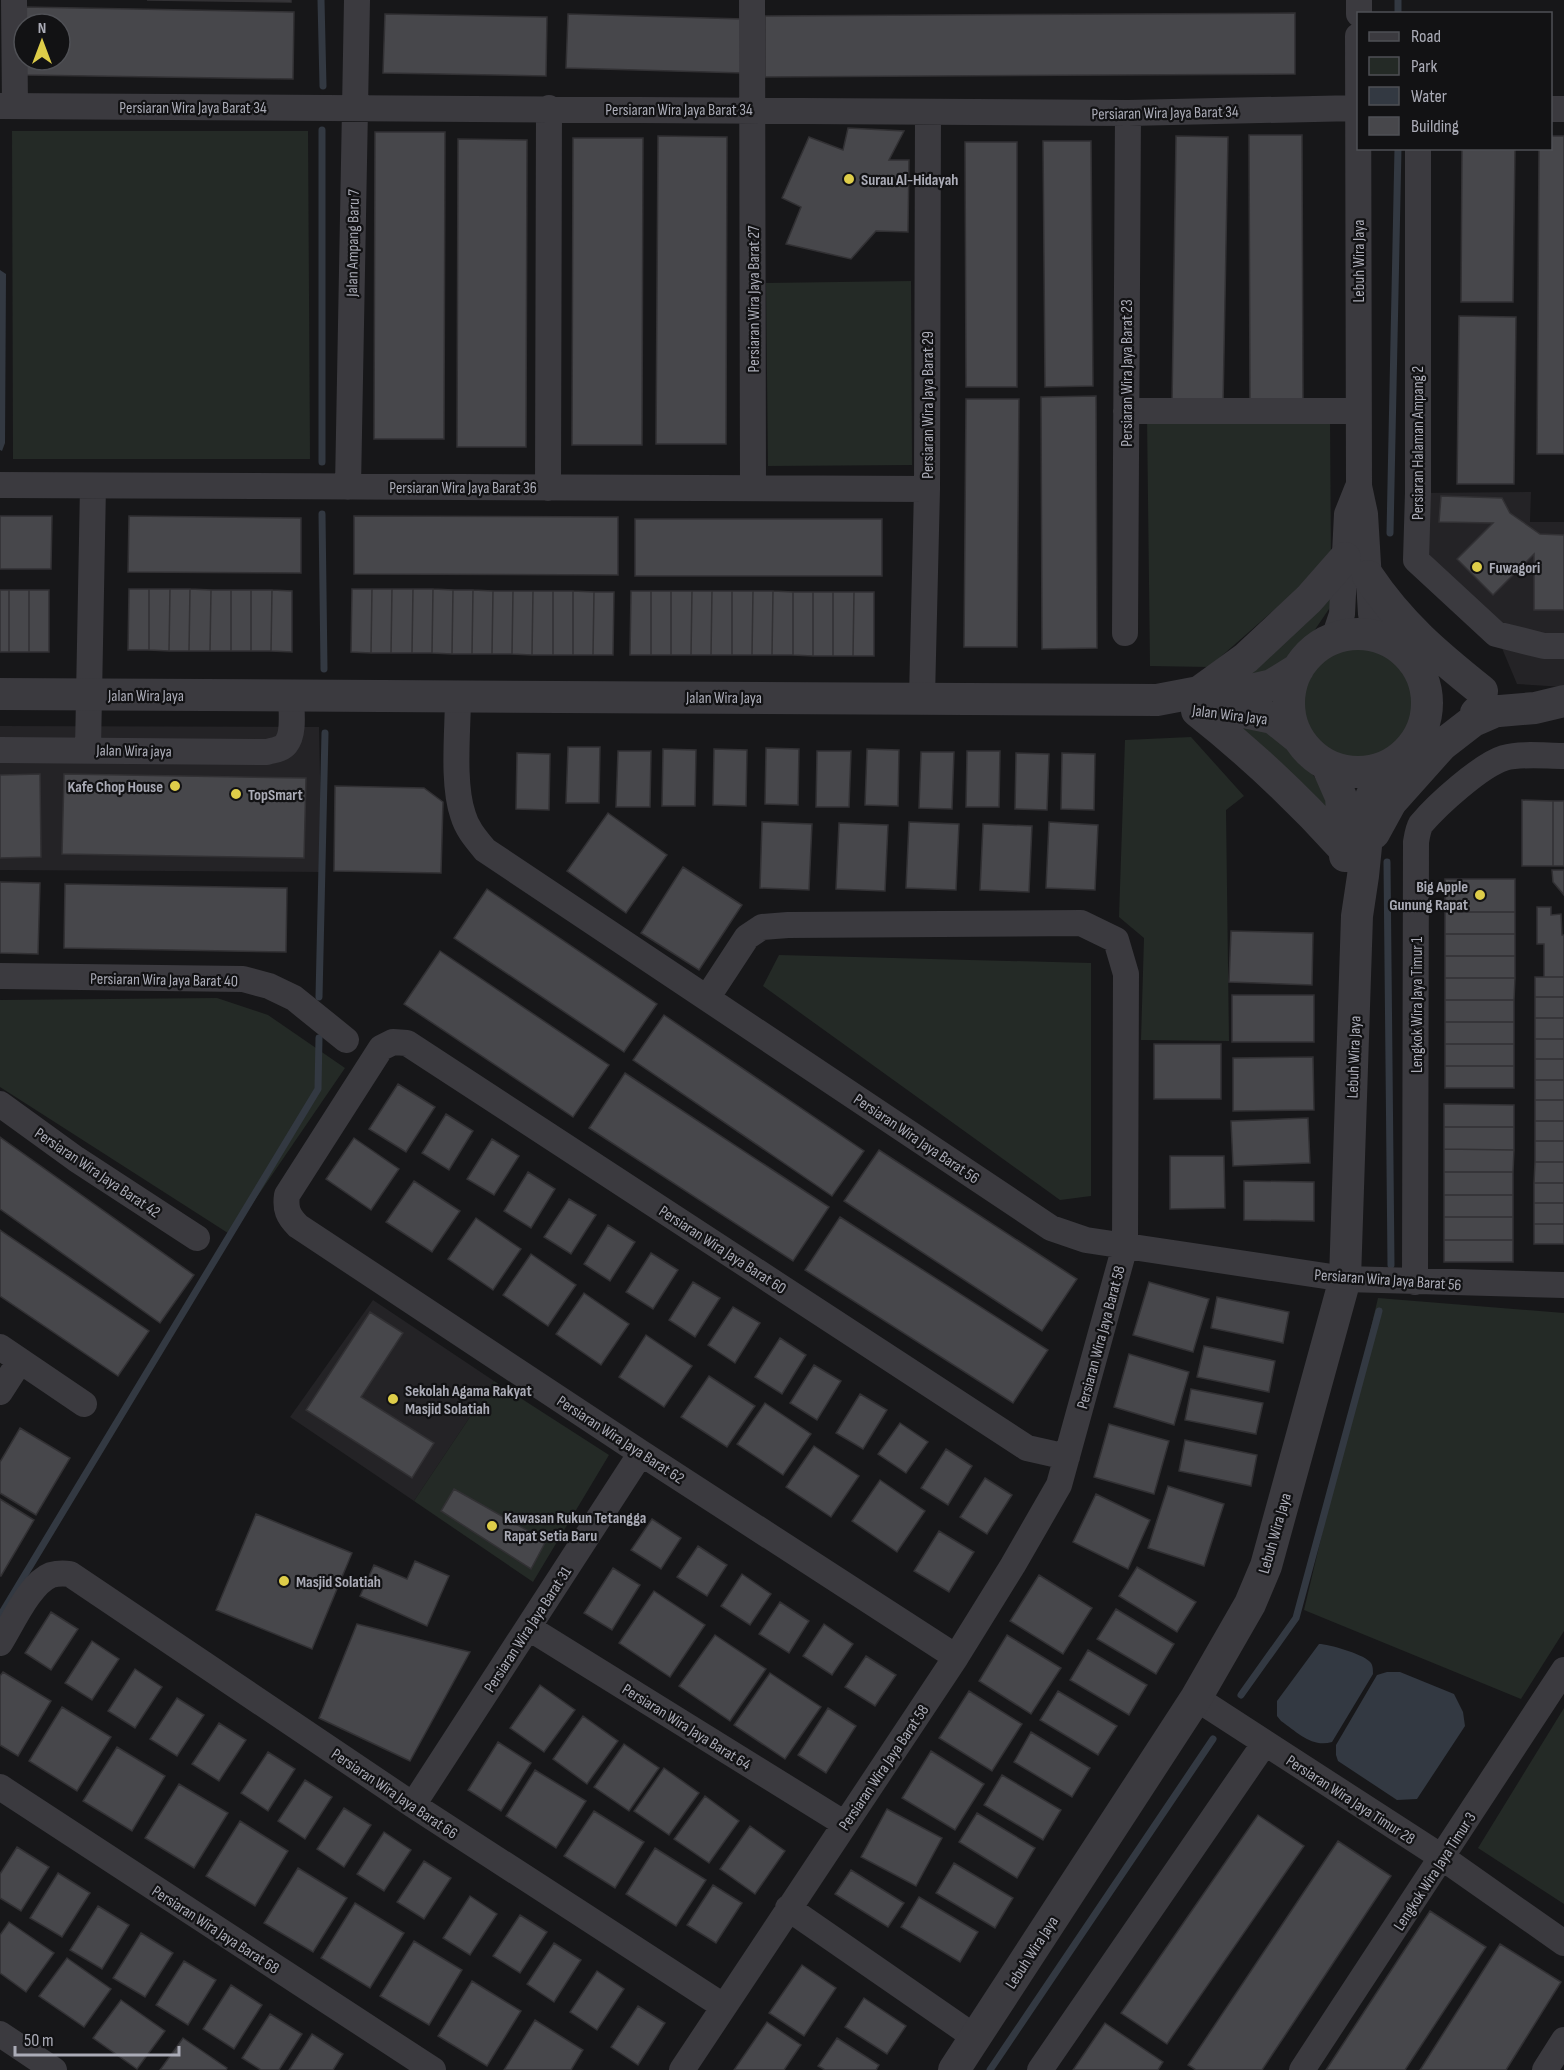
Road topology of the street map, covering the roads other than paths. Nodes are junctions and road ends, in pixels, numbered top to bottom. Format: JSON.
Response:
{"nodes":[{"id":1,"x":14,"y":0,"type":"edge"},
{"id":2,"x":357,"y":0,"type":"edge"},
{"id":3,"x":752,"y":0,"type":"edge"},
{"id":4,"x":8,"y":106,"type":"edge"},
{"id":5,"x":354,"y":108,"type":"junction"},
{"id":6,"x":549,"y":108,"type":"junction"},
{"id":7,"x":1357,"y":108,"type":"edge"},
{"id":8,"x":753,"y":110,"type":"junction"},
{"id":9,"x":928,"y":112,"type":"junction"},
{"id":10,"x":1128,"y":113,"type":"junction"},
{"id":11,"x":1358,"y":150,"type":"edge"},
{"id":12,"x":1418,"y":150,"type":"edge"},
{"id":13,"x":1126,"y":411,"type":"junction"},
{"id":14,"x":1358,"y":411,"type":"junction"},
{"id":15,"x":0,"y":485,"type":"edge"},
{"id":16,"x":93,"y":486,"type":"junction"},
{"id":17,"x":348,"y":487,"type":"junction"},
{"id":18,"x":548,"y":488,"type":"junction"},
{"id":19,"x":753,"y":488,"type":"junction"},
{"id":20,"x":927,"y":489,"type":"junction"},
{"id":21,"x":1356,"y":567,"type":"junction"},
{"id":22,"x":1125,"y":633,"type":"dead end"},
{"id":23,"x":1334,"y":638,"type":"junction"},
{"id":24,"x":1385,"y":639,"type":"junction"},
{"id":25,"x":1564,"y":646,"type":"edge"},
{"id":26,"x":1298,"y":669,"type":"junction"},
{"id":27,"x":1425,"y":683,"type":"junction"},
{"id":28,"x":0,"y":694,"type":"edge"},
{"id":29,"x":88,"y":694,"type":"junction"},
{"id":30,"x":291,"y":695,"type":"junction"},
{"id":31,"x":458,"y":696,"type":"junction"},
{"id":32,"x":921,"y":698,"type":"junction"},
{"id":33,"x":1489,"y":701,"type":"junction"},
{"id":34,"x":1564,"y":701,"type":"edge"},
{"id":35,"x":1198,"y":702,"type":"junction"},
{"id":36,"x":1425,"y":723,"type":"junction"},
{"id":37,"x":1298,"y":738,"type":"junction"},
{"id":38,"x":87,"y":749,"type":"junction"},
{"id":39,"x":0,"y":750,"type":"edge"},
{"id":40,"x":1564,"y":756,"type":"edge"},
{"id":41,"x":1327,"y":765,"type":"junction"},
{"id":42,"x":1386,"y":767,"type":"junction"},
{"id":43,"x":1355,"y":847,"type":"junction"},
{"id":44,"x":0,"y":976,"type":"edge"},
{"id":45,"x":707,"y":998,"type":"junction"},
{"id":46,"x":346,"y":1040,"type":"dead end"},
{"id":47,"x":0,"y":1104,"type":"edge"},
{"id":48,"x":288,"y":1216,"type":"joint"},
{"id":49,"x":197,"y":1238,"type":"dead end"},
{"id":50,"x":1125,"y":1246,"type":"junction"},
{"id":51,"x":1344,"y":1280,"type":"junction"},
{"id":52,"x":1415,"y":1282,"type":"junction"},
{"id":53,"x":1564,"y":1285,"type":"edge"},
{"id":54,"x":10,"y":1354,"type":"edge"},
{"id":55,"x":0,"y":1392,"type":"edge"},
{"id":56,"x":84,"y":1404,"type":"dead end"},
{"id":57,"x":641,"y":1453,"type":"junction"},
{"id":58,"x":1067,"y":1457,"type":"junction"},
{"id":59,"x":529,"y":1628,"type":"junction"},
{"id":60,"x":0,"y":1643,"type":"edge"},
{"id":61,"x":956,"y":1658,"type":"junction"},
{"id":62,"x":1564,"y":1670,"type":"edge"},
{"id":63,"x":1196,"y":1698,"type":"junction"},
{"id":64,"x":1264,"y":1744,"type":"junction"},
{"id":65,"x":0,"y":1787,"type":"edge"},
{"id":66,"x":413,"y":1805,"type":"junction"},
{"id":67,"x":845,"y":1824,"type":"junction"},
{"id":68,"x":1443,"y":1858,"type":"junction"},
{"id":69,"x":788,"y":1908,"type":"junction"},
{"id":70,"x":1564,"y":1943,"type":"edge"},
{"id":71,"x":723,"y":2006,"type":"junction"},
{"id":72,"x":0,"y":2034,"type":"edge"},
{"id":73,"x":976,"y":2038,"type":"junction"},
{"id":74,"x":1564,"y":2040,"type":"edge"},
{"id":75,"x":54,"y":2070,"type":"edge"},
{"id":76,"x":433,"y":2070,"type":"edge"},
{"id":77,"x":682,"y":2070,"type":"edge"},
{"id":78,"x":954,"y":2070,"type":"edge"},
{"id":79,"x":1040,"y":2070,"type":"edge"},
{"id":80,"x":1302,"y":2070,"type":"edge"},
{"id":81,"x":1545,"y":2070,"type":"edge"}],
"edges":[{"from":1,"to":4,"type":"street"},
{"from":2,"to":5,"type":"street","name":"Jalan Ampang Baru 7"},
{"from":3,"to":8,"type":"street","name":"Persiaran Wira Jaya Barat 27"},
{"from":4,"to":5,"type":"street","name":"Persiaran Wira Jaya Barat 34"},
{"from":5,"to":6,"type":"street","name":"Persiaran Wira Jaya Barat 34"},
{"from":5,"to":17,"type":"street","name":"Jalan Ampang Baru 7"},
{"from":6,"to":8,"type":"street","name":"Persiaran Wira Jaya Barat 34"},
{"from":6,"to":18,"type":"street"},
{"from":7,"to":10,"type":"street","name":"Persiaran Wira Jaya Barat 34"},
{"from":8,"to":9,"type":"street","name":"Persiaran Wira Jaya Barat 34"},
{"from":8,"to":19,"type":"street","name":"Persiaran Wira Jaya Barat 27"},
{"from":9,"to":10,"type":"street","name":"Persiaran Wira Jaya Barat 34"},
{"from":9,"to":20,"type":"street","name":"Persiaran Wira Jaya Barat 29"},
{"from":10,"to":13,"type":"street","name":"Persiaran Wira Jaya Barat 23"},
{"from":11,"to":14,"type":"street","name":"Lebuh Wira Jaya"},
{"from":12,"to":25,"type":"street","name":"Persiaran Halaman Ampang 2"},
{"from":13,"to":14,"type":"street"},
{"from":13,"to":22,"type":"street","name":"Persiaran Wira Jaya Barat 23"},
{"from":14,"to":21,"type":"street","name":"Lebuh Wira Jaya"},
{"from":15,"to":16,"type":"street","name":"Persiaran Wira Jaya Barat 36"},
{"from":16,"to":17,"type":"street","name":"Persiaran Wira Jaya Barat 36"},
{"from":16,"to":29,"type":"street"},
{"from":17,"to":18,"type":"street","name":"Persiaran Wira Jaya Barat 36"},
{"from":18,"to":19,"type":"street","name":"Persiaran Wira Jaya Barat 36"},
{"from":19,"to":20,"type":"street","name":"Persiaran Wira Jaya Barat 36"},
{"from":20,"to":32,"type":"street","name":"Persiaran Wira Jaya Barat 29"},
{"from":21,"to":23,"type":"street","name":"Lebuh Wira Jaya"},
{"from":21,"to":24,"type":"street","name":"Lebuh Wira Jaya"},
{"from":21,"to":33,"type":"street"},
{"from":21,"to":35,"type":"street"},
{"from":23,"to":24,"type":"street"},
{"from":23,"to":26,"type":"street"},
{"from":24,"to":27,"type":"street"},
{"from":26,"to":35,"type":"street","name":"Jalan Wira Jaya"},
{"from":26,"to":37,"type":"street"},
{"from":27,"to":33,"type":"street"},
{"from":27,"to":36,"type":"street"},
{"from":28,"to":29,"type":"street","name":"Jalan Wira Jaya"},
{"from":29,"to":30,"type":"street","name":"Jalan Wira Jaya"},
{"from":29,"to":38,"type":"street"},
{"from":30,"to":31,"type":"street","name":"Jalan Wira Jaya"},
{"from":30,"to":38,"type":"street","name":"Jalan Wira jaya"},
{"from":31,"to":32,"type":"street","name":"Jalan Wira Jaya"},
{"from":31,"to":45,"type":"street","name":"Persiaran Wira Jaya Barat 56"},
{"from":32,"to":35,"type":"street","name":"Jalan Wira Jaya"},
{"from":33,"to":34,"type":"street"},
{"from":33,"to":36,"type":"street"},
{"from":33,"to":43,"type":"street"},
{"from":35,"to":37,"type":"street","name":"Jalan Wira Jaya"},
{"from":35,"to":43,"type":"street"},
{"from":36,"to":42,"type":"street"},
{"from":37,"to":41,"type":"street"},
{"from":38,"to":39,"type":"street","name":"Jalan Wira jaya"},
{"from":40,"to":52,"type":"street","name":"Lengkok Wira Jaya Timur 1"},
{"from":41,"to":42,"type":"street"},
{"from":41,"to":43,"type":"street","name":"Lebuh Wira Jaya"},
{"from":42,"to":43,"type":"street","name":"Lebuh Wira Jaya"},
{"from":43,"to":51,"type":"street","name":"Lebuh Wira Jaya"},
{"from":44,"to":46,"type":"street","name":"Persiaran Wira Jaya Barat 40"},
{"from":45,"to":50,"type":"street","name":"Persiaran Wira Jaya Barat 56"},
{"from":45,"to":50,"type":"street","name":"Persiaran Wira Jaya Barat 58"},
{"from":47,"to":49,"type":"street","name":"Persiaran Wira Jaya Barat 42"},
{"from":48,"to":57,"type":"street","name":"Persiaran Wira Jaya Barat 62"},
{"from":48,"to":58,"type":"street","name":"Persiaran Wira Jaya Barat 60"},
{"from":50,"to":51,"type":"street","name":"Persiaran Wira Jaya Barat 56"},
{"from":50,"to":58,"type":"street","name":"Persiaran Wira Jaya Barat 58"},
{"from":51,"to":52,"type":"street","name":"Persiaran Wira Jaya Barat 56"},
{"from":51,"to":63,"type":"street","name":"Lebuh Wira Jaya"},
{"from":52,"to":53,"type":"street","name":"Persiaran Wira Jaya Barat 56"},
{"from":54,"to":55,"type":"street"},
{"from":54,"to":56,"type":"street"},
{"from":57,"to":59,"type":"street","name":"Persiaran Wira Jaya Barat 31"},
{"from":57,"to":61,"type":"street","name":"Persiaran Wira Jaya Barat 62"},
{"from":58,"to":61,"type":"street","name":"Persiaran Wira Jaya Barat 58"},
{"from":59,"to":66,"type":"street","name":"Persiaran Wira Jaya Barat 31"},
{"from":59,"to":67,"type":"street","name":"Persiaran Wira Jaya Barat 64"},
{"from":60,"to":66,"type":"street","name":"Persiaran Wira Jaya Barat 66"},
{"from":61,"to":67,"type":"street","name":"Persiaran Wira Jaya Barat 58"},
{"from":62,"to":68,"type":"street","name":"Lengkok Wira Jaya Timur 3"},
{"from":63,"to":64,"type":"street","name":"Persiaran Wira Jaya Timur 28"},
{"from":63,"to":73,"type":"street","name":"Lebuh Wira Jaya"},
{"from":64,"to":68,"type":"street","name":"Persiaran Wira Jaya Timur 28"},
{"from":64,"to":79,"type":"street"},
{"from":65,"to":76,"type":"street","name":"Persiaran Wira Jaya Barat 68"},
{"from":66,"to":71,"type":"street","name":"Persiaran Wira Jaya Barat 66"},
{"from":67,"to":69,"type":"street","name":"Persiaran Wira Jaya Barat 58"},
{"from":68,"to":70,"type":"street","name":"Persiaran Wira Jaya Timur 28"},
{"from":68,"to":80,"type":"street","name":"Lengkok Wira Jaya Timur 3"},
{"from":69,"to":71,"type":"street","name":"Persiaran Wira Jaya Barat 58"},
{"from":69,"to":73,"type":"street"},
{"from":71,"to":77,"type":"street","name":"Persiaran Wira Jaya Barat 58"},
{"from":72,"to":75,"type":"street"},
{"from":73,"to":78,"type":"street","name":"Lebuh Wira Jaya"},
{"from":74,"to":81,"type":"street"}]}
